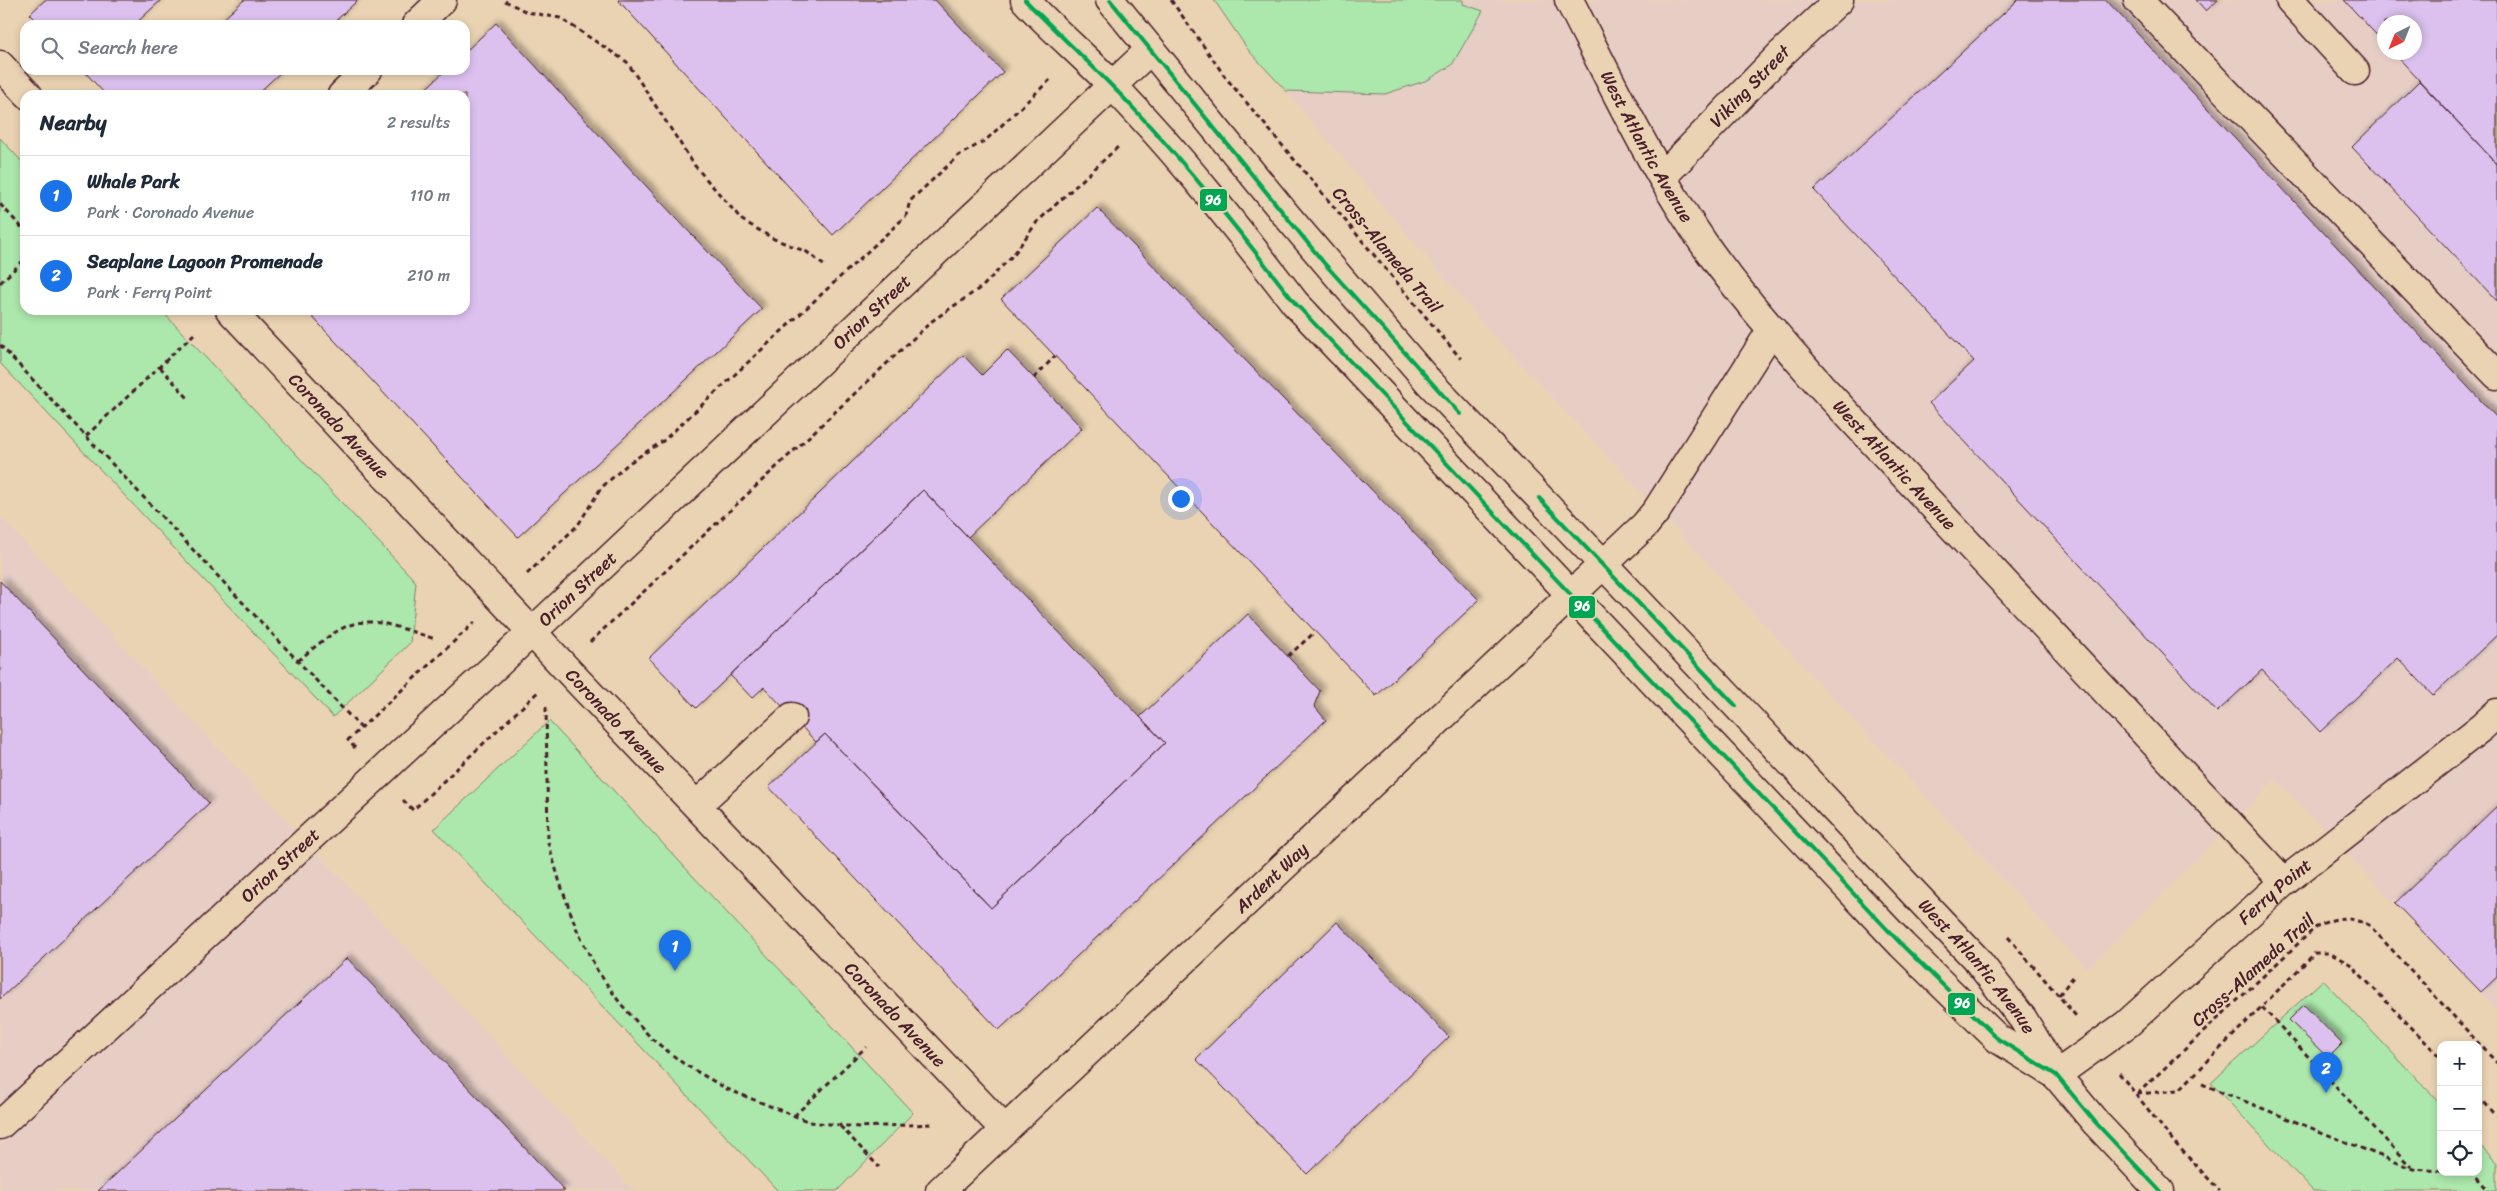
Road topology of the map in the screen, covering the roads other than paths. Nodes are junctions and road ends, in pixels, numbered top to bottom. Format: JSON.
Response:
{"nodes":[{"id":1,"x":442,"y":0,"type":"edge"},
{"id":2,"x":1025,"y":0,"type":"edge"},
{"id":3,"x":1110,"y":0,"type":"edge"},
{"id":4,"x":1569,"y":0,"type":"edge"},
{"id":5,"x":1840,"y":0,"type":"edge"},
{"id":6,"x":2138,"y":0,"type":"edge"},
{"id":7,"x":2290,"y":0,"type":"edge"},
{"id":8,"x":421,"y":20,"type":"edge"},
{"id":9,"x":1151,"y":49,"type":"junction"},
{"id":10,"x":0,"y":65,"type":"edge"},
{"id":11,"x":2355,"y":71,"type":"dead end"},
{"id":12,"x":363,"y":75,"type":"edge"},
{"id":13,"x":1112,"y":85,"type":"junction"},
{"id":14,"x":23,"y":90,"type":"edge"},
{"id":15,"x":347,"y":90,"type":"edge"},
{"id":16,"x":1663,"y":176,"type":"junction"},
{"id":17,"x":235,"y":315,"type":"edge"},
{"id":18,"x":1772,"y":329,"type":"junction"},
{"id":19,"x":2497,"y":375,"type":"edge"},
{"id":20,"x":1604,"y":565,"type":"junction"},
{"id":21,"x":1572,"y":596,"type":"junction"},
{"id":22,"x":532,"y":632,"type":"junction"},
{"id":23,"x":2497,"y":713,"type":"edge"},
{"id":24,"x":792,"y":717,"type":"dead end"},
{"id":25,"x":697,"y":806,"type":"junction"},
{"id":26,"x":2284,"y":882,"type":"junction"},
{"id":27,"x":2056,"y":1075,"type":"junction"},
{"id":28,"x":0,"y":1125,"type":"edge"},
{"id":29,"x":1005,"y":1130,"type":"junction"},
{"id":30,"x":940,"y":1191,"type":"edge"},
{"id":31,"x":2160,"y":1191,"type":"edge"}],
"edges":[{"from":1,"to":8,"type":"street"},
{"from":2,"to":13,"type":"street","name":"West Atlantic Avenue"},
{"from":3,"to":9,"type":"street","name":"West Atlantic Avenue"},
{"from":4,"to":16,"type":"street","name":"West Atlantic Avenue"},
{"from":5,"to":16,"type":"street","name":"Viking Street"},
{"from":6,"to":19,"type":"street"},
{"from":7,"to":11,"type":"street"},
{"from":9,"to":13,"type":"street","name":"Orion Street"},
{"from":9,"to":20,"type":"street","name":"West Atlantic Avenue"},
{"from":10,"to":14,"type":"street"},
{"from":12,"to":15,"type":"street"},
{"from":13,"to":21,"type":"street","name":"West Atlantic Avenue"},
{"from":13,"to":22,"type":"street","name":"Orion Street"},
{"from":16,"to":18,"type":"street","name":"West Atlantic Avenue"},
{"from":17,"to":22,"type":"street","name":"Coronado Avenue"},
{"from":18,"to":20,"type":"street","name":"Ardent Way"},
{"from":18,"to":26,"type":"street","name":"West Atlantic Avenue"},
{"from":20,"to":21,"type":"street","name":"Ardent Way"},
{"from":20,"to":27,"type":"street","name":"West Atlantic Avenue"},
{"from":21,"to":27,"type":"street","name":"West Atlantic Avenue"},
{"from":21,"to":29,"type":"street","name":"Ardent Way"},
{"from":22,"to":25,"type":"street","name":"Coronado Avenue"},
{"from":22,"to":28,"type":"street","name":"Orion Street"},
{"from":23,"to":26,"type":"street","name":"Ferry Point"},
{"from":24,"to":25,"type":"street"},
{"from":25,"to":29,"type":"street","name":"Coronado Avenue"},
{"from":26,"to":27,"type":"street","name":"Ferry Point"},
{"from":27,"to":31,"type":"street"},
{"from":29,"to":30,"type":"street","name":"Ardent Way"}]}
